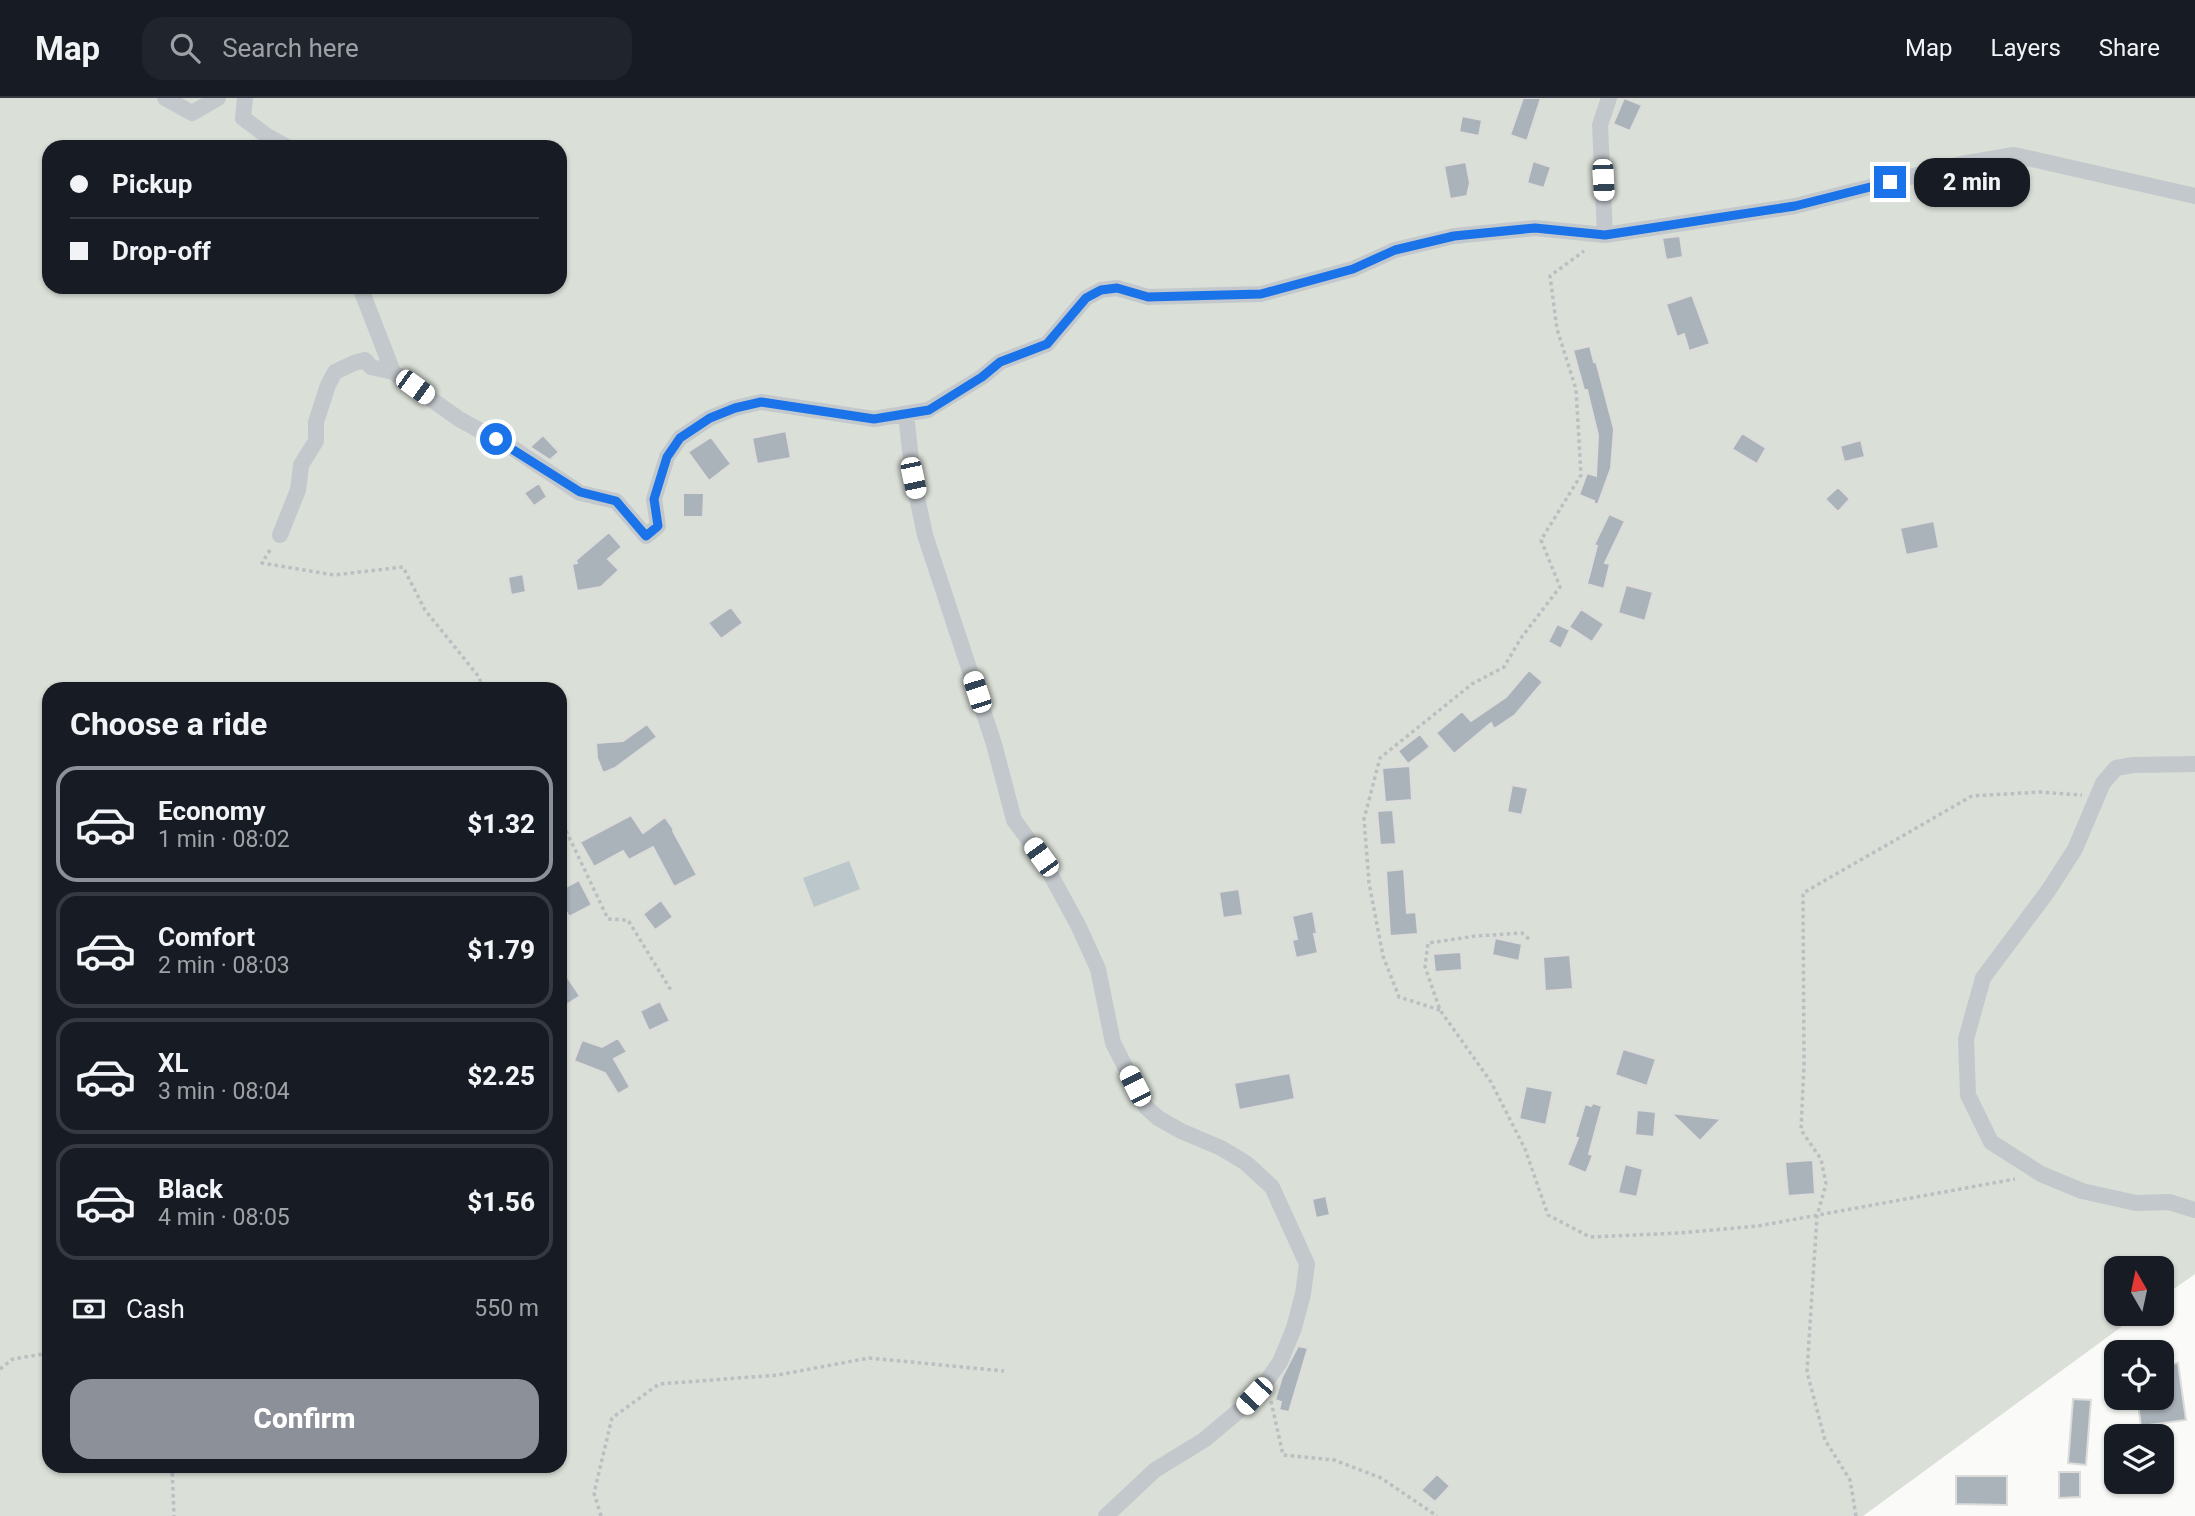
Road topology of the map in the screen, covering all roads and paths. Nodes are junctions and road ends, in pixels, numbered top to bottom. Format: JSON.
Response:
{"nodes":[{"id":1,"x":165,"y":98,"type":"edge"},
{"id":2,"x":218,"y":98,"type":"edge"},
{"id":3,"x":244,"y":98,"type":"edge"},
{"id":4,"x":1609,"y":98,"type":"edge"},
{"id":5,"x":274,"y":140,"type":"edge"},
{"id":6,"x":2195,"y":196,"type":"edge"},
{"id":7,"x":1605,"y":235,"type":"junction"},
{"id":8,"x":363,"y":294,"type":"edge"},
{"id":9,"x":393,"y":372,"type":"junction"},
{"id":10,"x":906,"y":414,"type":"junction"},
{"id":11,"x":280,"y":535,"type":"joint"},
{"id":12,"x":481,"y":682,"type":"edge"},
{"id":13,"x":2195,"y":764,"type":"edge"},
{"id":14,"x":2098,"y":795,"type":"junction"},
{"id":15,"x":567,"y":833,"type":"edge"},
{"id":16,"x":1529,"y":939,"type":"dead end"},
{"id":17,"x":673,"y":992,"type":"dead end"},
{"id":18,"x":1440,"y":1010,"type":"junction"},
{"id":19,"x":2041,"y":1174,"type":"junction"},
{"id":20,"x":2195,"y":1210,"type":"edge"},
{"id":21,"x":1817,"y":1216,"type":"junction"},
{"id":22,"x":42,"y":1354,"type":"edge"},
{"id":23,"x":0,"y":1369,"type":"edge"},
{"id":24,"x":1004,"y":1371,"type":"dead end"},
{"id":25,"x":1266,"y":1382,"type":"junction"},
{"id":26,"x":172,"y":1473,"type":"edge"},
{"id":27,"x":174,"y":1516,"type":"edge"},
{"id":28,"x":601,"y":1516,"type":"edge"},
{"id":29,"x":1106,"y":1516,"type":"edge"},
{"id":30,"x":1437,"y":1516,"type":"edge"},
{"id":31,"x":1856,"y":1516,"type":"edge"}],
"edges":[{"from":1,"to":2,"type":"street"},
{"from":3,"to":5,"type":"street"},
{"from":4,"to":7,"type":"street"},
{"from":6,"to":7,"type":"street"},
{"from":7,"to":10,"type":"street"},
{"from":7,"to":18,"type":"path"},
{"from":8,"to":9,"type":"street"},
{"from":9,"to":10,"type":"street"},
{"from":9,"to":11,"type":"street"},
{"from":10,"to":25,"type":"street"},
{"from":11,"to":12,"type":"path"},
{"from":13,"to":14,"type":"street"},
{"from":14,"to":19,"type":"street"},
{"from":14,"to":21,"type":"path"},
{"from":15,"to":17,"type":"path"},
{"from":16,"to":18,"type":"path"},
{"from":18,"to":21,"type":"path"},
{"from":19,"to":20,"type":"street"},
{"from":19,"to":21,"type":"path"},
{"from":21,"to":31,"type":"path"},
{"from":22,"to":23,"type":"path"},
{"from":24,"to":28,"type":"path"},
{"from":25,"to":29,"type":"street"},
{"from":25,"to":30,"type":"path"},
{"from":26,"to":27,"type":"path"}]}
